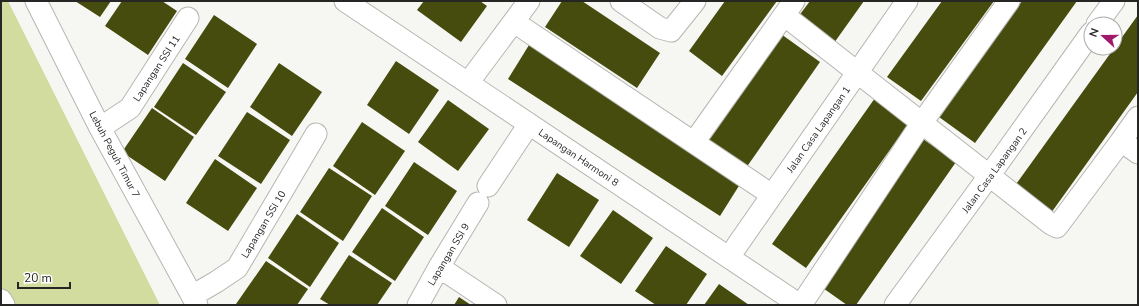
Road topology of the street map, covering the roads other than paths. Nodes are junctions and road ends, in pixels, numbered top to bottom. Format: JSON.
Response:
{"nodes":[{"id":1,"x":36,"y":1,"type":"edge"},
{"id":2,"x":529,"y":1,"type":"edge"},
{"id":3,"x":621,"y":1,"type":"edge"},
{"id":4,"x":695,"y":1,"type":"edge"},
{"id":5,"x":907,"y":1,"type":"edge"},
{"id":6,"x":1009,"y":1,"type":"edge"},
{"id":7,"x":1114,"y":1,"type":"edge"},
{"id":8,"x":351,"y":5,"type":"edge"},
{"id":9,"x":789,"y":8,"type":"edge"},
{"id":10,"x":1103,"y":16,"type":"edge"},
{"id":11,"x":188,"y":18,"type":"dead end"},
{"id":12,"x":514,"y":22,"type":"junction"},
{"id":13,"x":1083,"y":44,"type":"edge"},
{"id":14,"x":857,"y":73,"type":"junction"},
{"id":15,"x":468,"y":83,"type":"junction"},
{"id":16,"x":1138,"y":116,"type":"edge"},
{"id":17,"x":530,"y":124,"type":"junction"},
{"id":18,"x":921,"y":124,"type":"junction"},
{"id":19,"x":100,"y":128,"type":"junction"},
{"id":20,"x":316,"y":134,"type":"dead end"},
{"id":21,"x":1121,"y":141,"type":"junction"},
{"id":22,"x":694,"y":142,"type":"junction"},
{"id":23,"x":1138,"y":153,"type":"edge"},
{"id":24,"x":989,"y":176,"type":"junction"},
{"id":25,"x":772,"y":195,"type":"junction"},
{"id":26,"x":729,"y":257,"type":"junction"},
{"id":27,"x":439,"y":267,"type":"junction"},
{"id":28,"x":1,"y":300,"type":"edge"},
{"id":29,"x":194,"y":300,"type":"edge"},
{"id":30,"x":4,"y":305,"type":"edge"},
{"id":31,"x":418,"y":305,"type":"edge"},
{"id":32,"x":496,"y":305,"type":"edge"},
{"id":33,"x":801,"y":305,"type":"edge"},
{"id":34,"x":894,"y":305,"type":"edge"}],
"edges":[{"from":1,"to":19,"type":"street","name":"Lebuh Peguh Timur 7"},
{"from":2,"to":12,"type":"street"},
{"from":3,"to":4,"type":"street"},
{"from":5,"to":14,"type":"street","name":"Jalan Casa Lapangan 1"},
{"from":6,"to":18,"type":"street"},
{"from":7,"to":10,"type":"street"},
{"from":8,"to":15,"type":"street","name":"Lapangan Harmoni 8"},
{"from":9,"to":14,"type":"street"},
{"from":9,"to":22,"type":"street"},
{"from":11,"to":19,"type":"street","name":"Lapangan SSI 11"},
{"from":12,"to":15,"type":"street"},
{"from":12,"to":22,"type":"street"},
{"from":13,"to":24,"type":"street","name":"Jalan Casa Lapangan 2"},
{"from":14,"to":18,"type":"street"},
{"from":14,"to":25,"type":"street","name":"Jalan Casa Lapangan 1"},
{"from":15,"to":17,"type":"street","name":"Lapangan Harmoni 8"},
{"from":16,"to":21,"type":"street"},
{"from":17,"to":26,"type":"street","name":"Lapangan Harmoni 8"},
{"from":17,"to":27,"type":"street","name":"Lapangan SSI 9"},
{"from":18,"to":24,"type":"street"},
{"from":18,"to":33,"type":"street"},
{"from":19,"to":29,"type":"street","name":"Lebuh Peguh Timur 7"},
{"from":20,"to":29,"type":"street","name":"Lapangan SSI 10"},
{"from":21,"to":23,"type":"street"},
{"from":21,"to":24,"type":"street"},
{"from":22,"to":25,"type":"street"},
{"from":24,"to":34,"type":"street","name":"Jalan Casa Lapangan 2"},
{"from":25,"to":26,"type":"street","name":"Jalan Casa Lapangan 1"},
{"from":26,"to":33,"type":"street","name":"Lapangan Harmoni 8"},
{"from":27,"to":31,"type":"street","name":"Lapangan SSI 9"},
{"from":27,"to":32,"type":"street"},
{"from":28,"to":30,"type":"street"}]}
